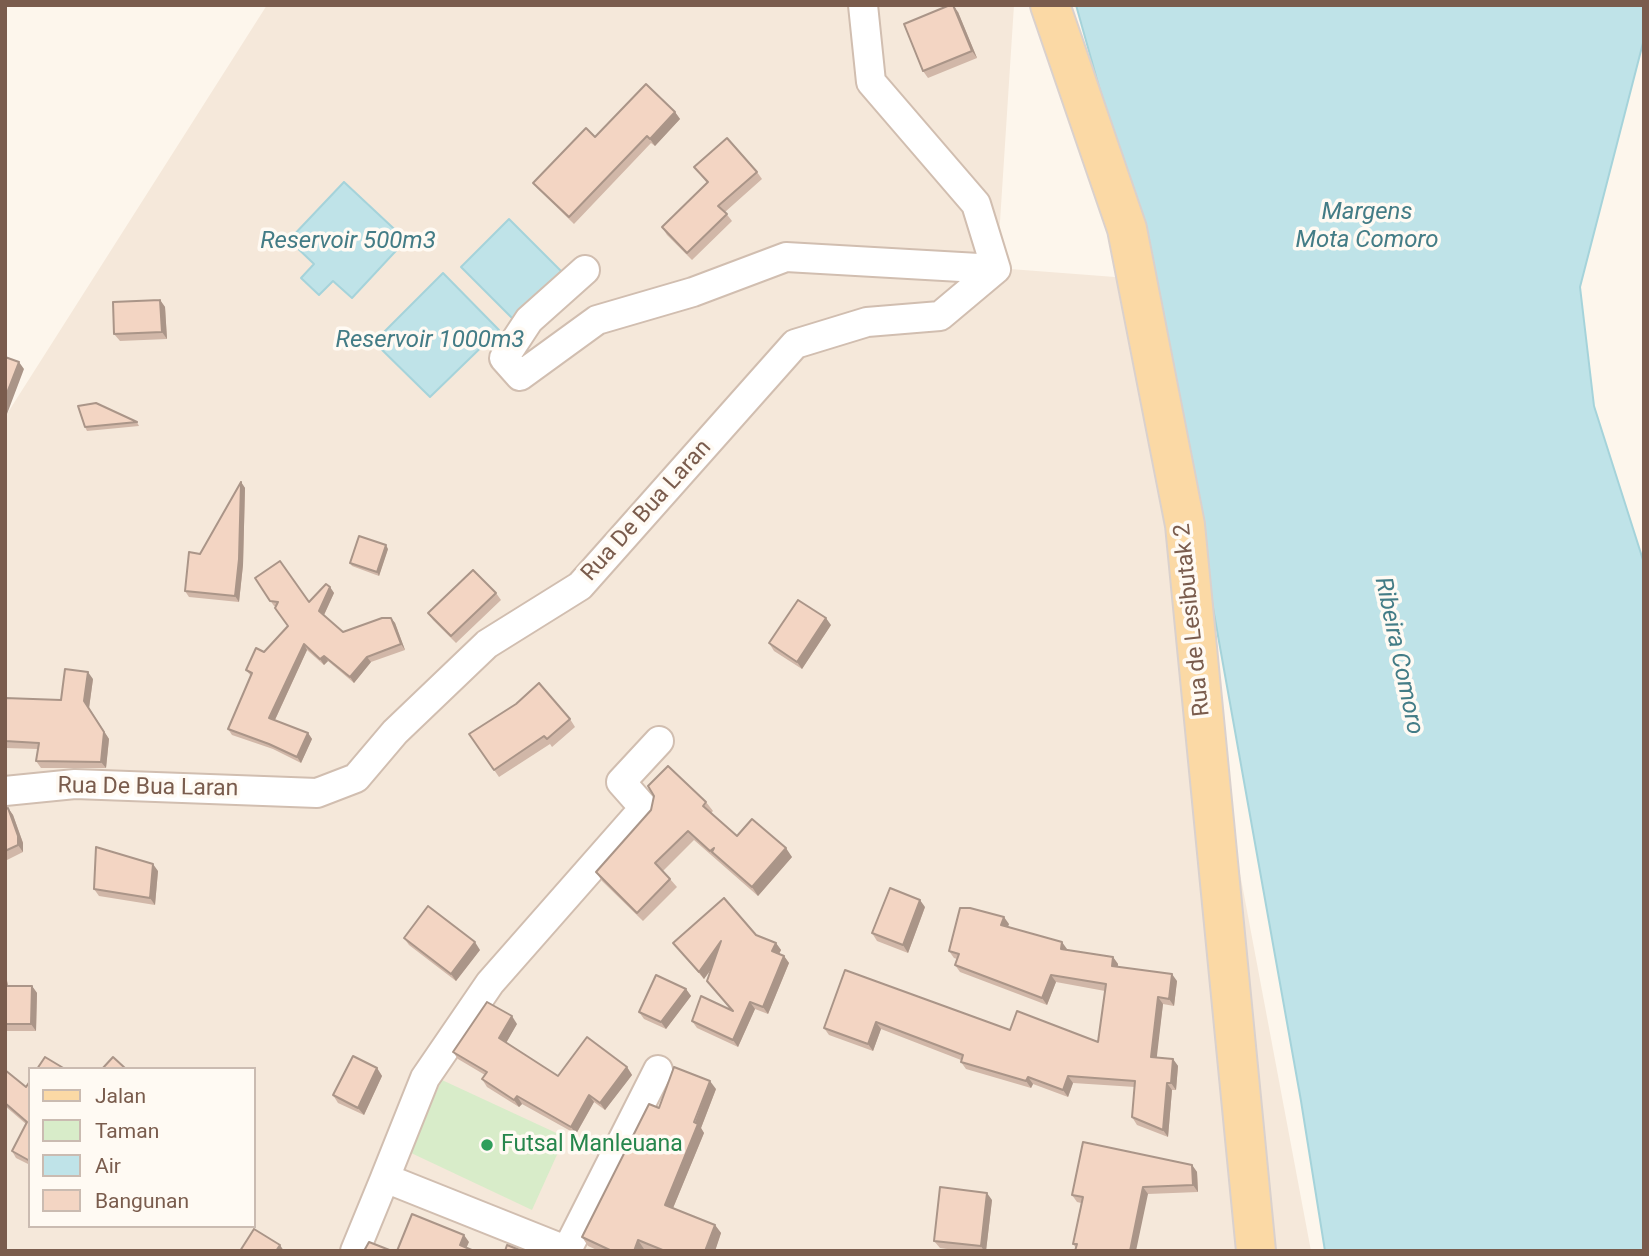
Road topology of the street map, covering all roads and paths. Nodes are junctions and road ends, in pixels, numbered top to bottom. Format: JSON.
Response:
{"nodes":[{"id":1,"x":863,"y":5,"type":"edge"},
{"id":2,"x":1050,"y":5,"type":"edge"},
{"id":3,"x":996,"y":269,"type":"junction"},
{"id":4,"x":585,"y":270,"type":"dead end"},
{"id":5,"x":659,"y":741,"type":"dead end"},
{"id":6,"x":5,"y":790,"type":"edge"},
{"id":7,"x":658,"y":1070,"type":"dead end"},
{"id":8,"x":385,"y":1178,"type":"junction"},
{"id":9,"x":568,"y":1250,"type":"edge"},
{"id":10,"x":355,"y":1251,"type":"edge"},
{"id":11,"x":1256,"y":1251,"type":"edge"}],
"edges":[{"from":1,"to":3,"type":"street"},
{"from":2,"to":11,"type":"main road","name":"Rua de Lesibutak 2"},
{"from":3,"to":4,"type":"street"},
{"from":3,"to":6,"type":"street","name":"Rua De Bua Laran"},
{"from":5,"to":8,"type":"street"},
{"from":7,"to":9,"type":"street"},
{"from":8,"to":9,"type":"street"},
{"from":8,"to":10,"type":"street"}]}
